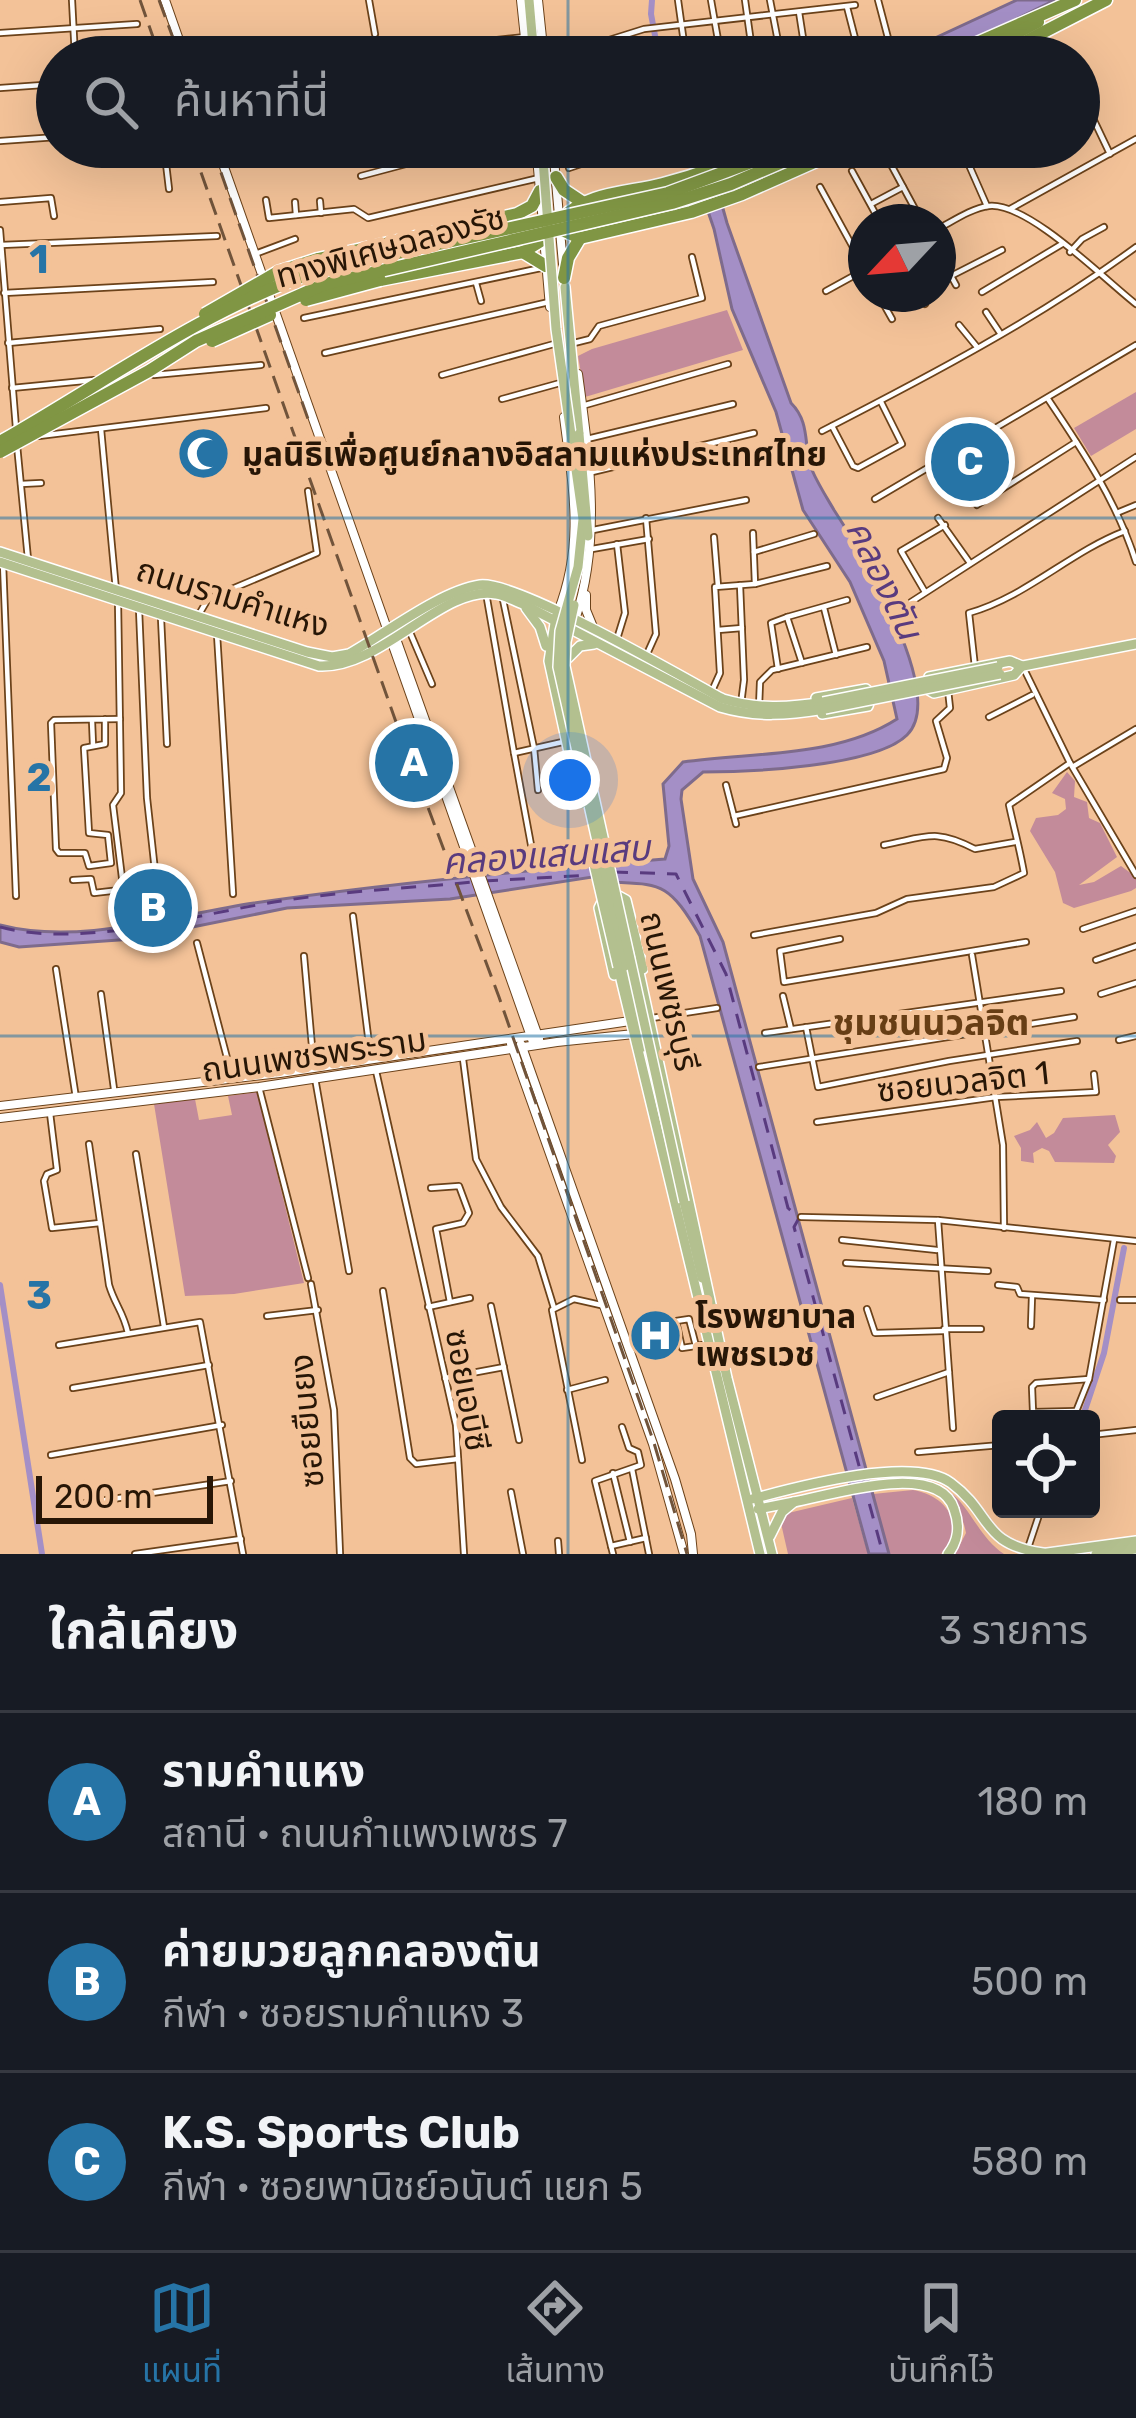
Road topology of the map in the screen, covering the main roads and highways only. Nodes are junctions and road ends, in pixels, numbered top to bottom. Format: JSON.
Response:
{"nodes":[{"id":1,"x":525,"y":0,"type":"edge"},
{"id":2,"x":1078,"y":0,"type":"edge"},
{"id":3,"x":1106,"y":0,"type":"edge"},
{"id":4,"x":1049,"y":30,"type":"junction"},
{"id":5,"x":529,"y":36,"type":"edge"},
{"id":6,"x":994,"y":36,"type":"edge"},
{"id":7,"x":1010,"y":36,"type":"edge"},
{"id":8,"x":1037,"y":36,"type":"edge"},
{"id":9,"x":1040,"y":36,"type":"edge"},
{"id":10,"x":541,"y":168,"type":"edge"},
{"id":11,"x":713,"y":168,"type":"edge"},
{"id":12,"x":735,"y":168,"type":"edge"},
{"id":13,"x":768,"y":168,"type":"edge"},
{"id":14,"x":801,"y":168,"type":"edge"},
{"id":15,"x":556,"y":177,"type":"road end"},
{"id":16,"x":539,"y":184,"type":"road end"},
{"id":17,"x":583,"y":202,"type":"junction"},
{"id":18,"x":517,"y":214,"type":"junction"},
{"id":19,"x":565,"y":228,"type":"junction"},
{"id":20,"x":544,"y":239,"type":"road end"},
{"id":21,"x":523,"y":252,"type":"junction"},
{"id":22,"x":546,"y":266,"type":"road end"},
{"id":23,"x":565,"y":282,"type":"joint"},
{"id":24,"x":160,"y":346,"type":"junction"},
{"id":25,"x":149,"y":371,"type":"junction"},
{"id":26,"x":0,"y":442,"type":"edge"},
{"id":27,"x":0,"y":452,"type":"edge"},
{"id":28,"x":1,"y":559,"type":"edge"},
{"id":29,"x":117,"y":596,"type":"junction"},
{"id":30,"x":525,"y":601,"type":"junction"},
{"id":31,"x":556,"y":617,"type":"junction"},
{"id":32,"x":573,"y":626,"type":"junction"},
{"id":33,"x":393,"y":636,"type":"junction"},
{"id":34,"x":598,"y":639,"type":"junction"},
{"id":35,"x":267,"y":644,"type":"junction"},
{"id":36,"x":1136,"y":644,"type":"edge"},
{"id":37,"x":568,"y":658,"type":"junction"},
{"id":38,"x":549,"y":661,"type":"junction"},
{"id":39,"x":1019,"y":666,"type":"junction"},
{"id":40,"x":564,"y":680,"type":"junction"},
{"id":41,"x":776,"y":712,"type":"junction"},
{"id":42,"x":582,"y":724,"type":"junction"},
{"id":43,"x":568,"y":740,"type":"junction"},
{"id":44,"x":580,"y":754,"type":"junction"},
{"id":45,"x":603,"y":860,"type":"dead end"},
{"id":46,"x":621,"y":967,"type":"junction"},
{"id":47,"x":648,"y":1004,"type":"junction"},
{"id":48,"x":629,"y":1017,"type":"junction"},
{"id":49,"x":646,"y":1070,"type":"junction"},
{"id":50,"x":711,"y":1302,"type":"junction"},
{"id":51,"x":752,"y":1479,"type":"junction"},
{"id":52,"x":888,"y":1479,"type":"junction"},
{"id":53,"x":830,"y":1489,"type":"junction"},
{"id":54,"x":785,"y":1491,"type":"junction"},
{"id":55,"x":794,"y":1502,"type":"junction"},
{"id":56,"x":754,"y":1504,"type":"junction"},
{"id":57,"x":769,"y":1539,"type":"junction"},
{"id":58,"x":1136,"y":1545,"type":"edge"},
{"id":59,"x":1036,"y":1553,"type":"edge"},
{"id":60,"x":760,"y":1554,"type":"edge"},
{"id":61,"x":772,"y":1554,"type":"edge"},
{"id":62,"x":948,"y":1554,"type":"edge"},
{"id":63,"x":1096,"y":1554,"type":"edge"}],
"edges":[{"from":1,"to":5,"type":"main road"},
{"from":2,"to":6,"type":"highway"},
{"from":2,"to":7,"type":"highway"},
{"from":3,"to":4,"type":"highway"},
{"from":4,"to":8,"type":"highway"},
{"from":4,"to":9,"type":"highway"},
{"from":10,"to":40,"type":"main road","bridge":true},
{"from":11,"to":17,"type":"highway","bridge":true},
{"from":12,"to":24,"type":"highway","name":"ทางพิเศษฉลองรัช","bridge":true},
{"from":13,"to":25,"type":"highway","name":"ทางพิเศษฉลองรัช","bridge":true},
{"from":14,"to":19,"type":"highway"},
{"from":15,"to":17,"type":"highway"},
{"from":16,"to":18,"type":"highway"},
{"from":17,"to":19,"type":"highway"},
{"from":17,"to":19,"type":"highway"},
{"from":18,"to":19,"type":"highway"},
{"from":18,"to":24,"type":"highway","bridge":true},
{"from":19,"to":23,"type":"highway"},
{"from":20,"to":21,"type":"highway"},
{"from":21,"to":22,"type":"highway"},
{"from":21,"to":25,"type":"highway","bridge":true},
{"from":23,"to":40,"type":"main road","bridge":true},
{"from":24,"to":26,"type":"highway","name":"ทางพิเศษฉลองรัช","bridge":true},
{"from":25,"to":27,"type":"highway","name":"ทางพิเศษฉลองรัช","bridge":true},
{"from":28,"to":29,"type":"main road","name":"ถนนรามคำแหง"},
{"from":29,"to":35,"type":"main road","name":"ถนนรามคำแหง"},
{"from":29,"to":35,"type":"main road","name":"ถนนรามคำแหง"},
{"from":30,"to":31,"type":"main road","name":"ถนนรามคำแหง"},
{"from":30,"to":33,"type":"main road","name":"ถนนรามคำแหง"},
{"from":30,"to":33,"type":"main road","name":"ถนนรามคำแหง"},
{"from":30,"to":38,"type":"main road"},
{"from":31,"to":32,"type":"main road","name":"ถนนรามคำแหง"},
{"from":31,"to":38,"type":"main road","name":"ถนนเพชรบุรี"},
{"from":32,"to":34,"type":"main road","name":"ถนนรามคำแหง"},
{"from":32,"to":37,"type":"main road","name":"ถนนเพชรบุรี"},
{"from":33,"to":35,"type":"main road","name":"ถนนรามคำแหง"},
{"from":34,"to":37,"type":"main road"},
{"from":34,"to":41,"type":"main road"},
{"from":34,"to":41,"type":"main road"},
{"from":36,"to":39,"type":"main road"},
{"from":37,"to":42,"type":"main road","name":"ถนนเพชรบุรี"},
{"from":38,"to":43,"type":"main road","name":"ถนนเพชรบุรี"},
{"from":39,"to":39,"type":"main road"},
{"from":39,"to":41,"type":"main road","bridge":true},
{"from":40,"to":46,"type":"main road","name":"ถนนเพชรบุรี","bridge":true},
{"from":40,"to":50,"type":"main road","name":"ถนนเพชรบุรี","bridge":true},
{"from":41,"to":41,"type":"main road"},
{"from":42,"to":44,"type":"main road"},
{"from":42,"to":47,"type":"main road","name":"ถนนเพชรบุรี","bridge":true},
{"from":43,"to":44,"type":"main road"},
{"from":43,"to":46,"type":"main road","name":"ถนนเพชรบุรี","bridge":true},
{"from":44,"to":45,"type":"main road"},
{"from":46,"to":48,"type":"main road","name":"ถนนเพชรบุรี"},
{"from":46,"to":49,"type":"main road","name":"ถนนเพชรบุรี"},
{"from":47,"to":48,"type":"main road"},
{"from":47,"to":50,"type":"main road","name":"ถนนเพชรบุรี"},
{"from":48,"to":49,"type":"main road","name":"ถนนเพชรบุรี"},
{"from":49,"to":56,"type":"main road","name":"ถนนเพชรบุรี"},
{"from":50,"to":51,"type":"main road","name":"ถนนเพชรบุรี"},
{"from":51,"to":54,"type":"main road"},
{"from":51,"to":56,"type":"main road","name":"ถนนเพชรบุรี"},
{"from":52,"to":53,"type":"main road"},
{"from":52,"to":59,"type":"main road"},
{"from":52,"to":62,"type":"main road"},
{"from":53,"to":54,"type":"main road"},
{"from":53,"to":55,"type":"main road"},
{"from":54,"to":56,"type":"main road"},
{"from":55,"to":56,"type":"main road"},
{"from":55,"to":57,"type":"main road"},
{"from":56,"to":57,"type":"main road","name":"ถนนเพชรบุรี"},
{"from":56,"to":60,"type":"main road","name":"ถนนเพชรบุรี"},
{"from":57,"to":61,"type":"main road","name":"ถนนเพชรบุรี"},
{"from":58,"to":59,"type":"main road"},
{"from":58,"to":63,"type":"main road"}]}
